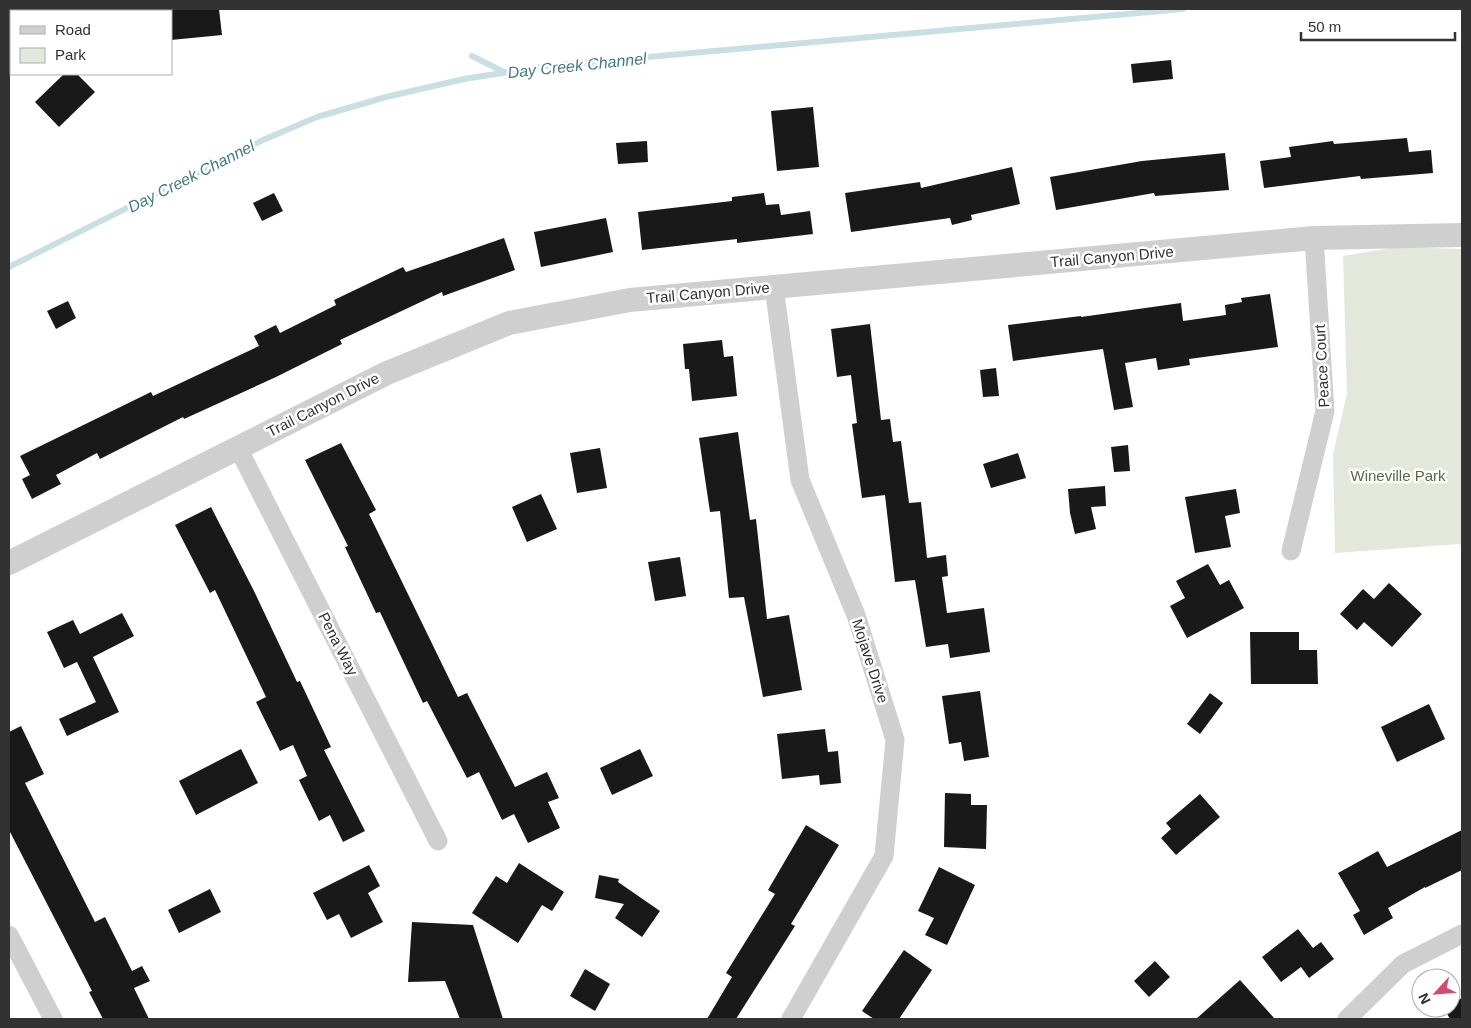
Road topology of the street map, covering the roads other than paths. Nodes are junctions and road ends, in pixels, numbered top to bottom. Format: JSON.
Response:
{"nodes":[{"id":1,"x":1462,"y":235,"type":"edge"},
{"id":2,"x":1314,"y":238,"type":"junction"},
{"id":3,"x":774,"y":288,"type":"junction"},
{"id":4,"x":238,"y":448,"type":"junction"},
{"id":5,"x":1291,"y":551,"type":"dead end"},
{"id":6,"x":9,"y":563,"type":"edge"},
{"id":7,"x":438,"y":841,"type":"dead end"},
{"id":8,"x":1462,"y":934,"type":"edge"},
{"id":9,"x":9,"y":935,"type":"edge"},
{"id":10,"x":53,"y":1019,"type":"edge"},
{"id":11,"x":790,"y":1019,"type":"edge"},
{"id":12,"x":1347,"y":1019,"type":"edge"}],
"edges":[{"from":1,"to":2,"type":"street","name":"Trail Canyon Drive"},
{"from":2,"to":3,"type":"street","name":"Trail Canyon Drive"},
{"from":2,"to":5,"type":"street","name":"Peace Court"},
{"from":3,"to":4,"type":"street","name":"Trail Canyon Drive"},
{"from":3,"to":11,"type":"street","name":"Mojave Drive"},
{"from":4,"to":6,"type":"street","name":"Trail Canyon Drive"},
{"from":4,"to":7,"type":"street","name":"Pena Way"},
{"from":8,"to":12,"type":"street"},
{"from":9,"to":10,"type":"street"}]}
